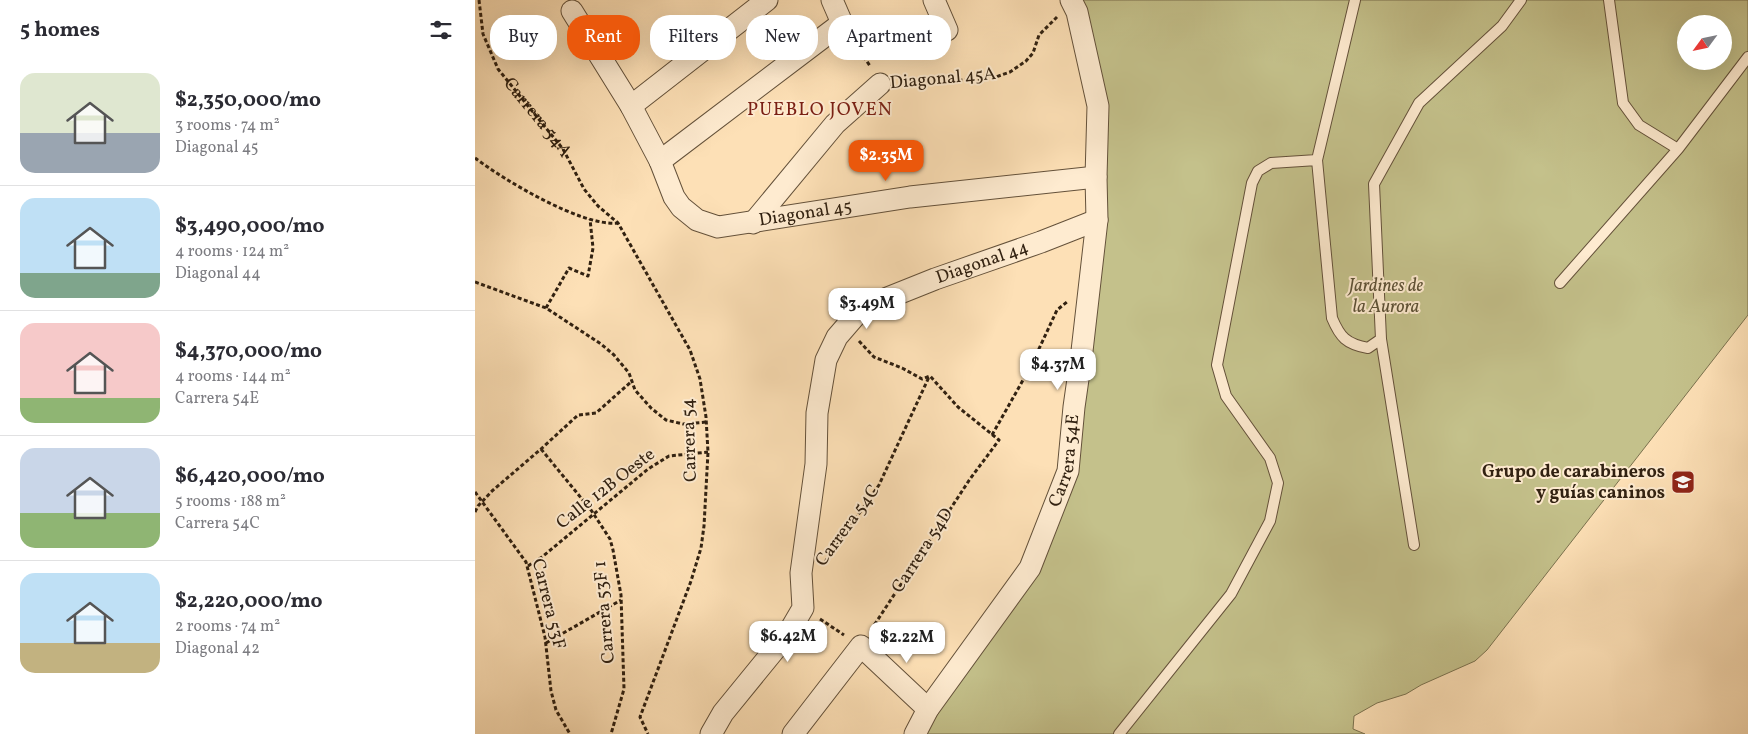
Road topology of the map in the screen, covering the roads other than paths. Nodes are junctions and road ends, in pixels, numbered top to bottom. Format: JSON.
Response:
{"nodes":[{"id":1,"x":767,"y":0,"type":"edge"},
{"id":2,"x":832,"y":0,"type":"edge"},
{"id":3,"x":934,"y":0,"type":"edge"},
{"id":4,"x":1355,"y":0,"type":"edge"},
{"id":5,"x":1521,"y":0,"type":"edge"},
{"id":6,"x":1609,"y":0,"type":"edge"},
{"id":7,"x":1074,"y":6,"type":"edge"},
{"id":8,"x":572,"y":11,"type":"dead end"},
{"id":9,"x":940,"y":15,"type":"edge"},
{"id":10,"x":1748,"y":57,"type":"edge"},
{"id":11,"x":880,"y":84,"type":"road end"},
{"id":12,"x":631,"y":106,"type":"junction"},
{"id":13,"x":1678,"y":148,"type":"junction"},
{"id":14,"x":1317,"y":160,"type":"junction"},
{"id":15,"x":661,"y":161,"type":"junction"},
{"id":16,"x":1096,"y":177,"type":"junction"},
{"id":17,"x":1097,"y":220,"type":"junction"},
{"id":18,"x":753,"y":223,"type":"junction"},
{"id":19,"x":1560,"y":283,"type":"dead end"},
{"id":20,"x":1381,"y":339,"type":"junction"},
{"id":21,"x":1414,"y":545,"type":"dead end"},
{"id":22,"x":801,"y":573,"type":"joint"},
{"id":23,"x":928,"y":709,"type":"junction"},
{"id":24,"x":711,"y":734,"type":"edge"},
{"id":25,"x":793,"y":734,"type":"edge"},
{"id":26,"x":915,"y":734,"type":"edge"},
{"id":27,"x":1119,"y":734,"type":"edge"}],
"edges":[{"from":1,"to":12,"type":"street"},
{"from":2,"to":15,"type":"street"},
{"from":3,"to":9,"type":"street"},
{"from":4,"to":14,"type":"lane"},
{"from":5,"to":20,"type":"lane"},
{"from":6,"to":13,"type":"lane"},
{"from":7,"to":16,"type":"street","name":"Carrera 54E"},
{"from":8,"to":12,"type":"street"},
{"from":10,"to":13,"type":"lane"},
{"from":11,"to":18,"type":"street","name":"Diagonal 45A"},
{"from":12,"to":15,"type":"street"},
{"from":13,"to":19,"type":"lane"},
{"from":14,"to":20,"type":"lane"},
{"from":14,"to":27,"type":"lane"},
{"from":15,"to":18,"type":"street","name":"Diagonal 45"},
{"from":16,"to":17,"type":"street","name":"Carrera 54E"},
{"from":16,"to":18,"type":"street","name":"Diagonal 45"},
{"from":17,"to":22,"type":"street","name":"Diagonal 44"},
{"from":17,"to":23,"type":"street","name":"Carrera 54E"},
{"from":20,"to":21,"type":"lane"},
{"from":22,"to":24,"type":"street","name":"Carrera 54C"},
{"from":23,"to":25,"type":"street"},
{"from":23,"to":26,"type":"street","name":"Carrera 54E"}]}
